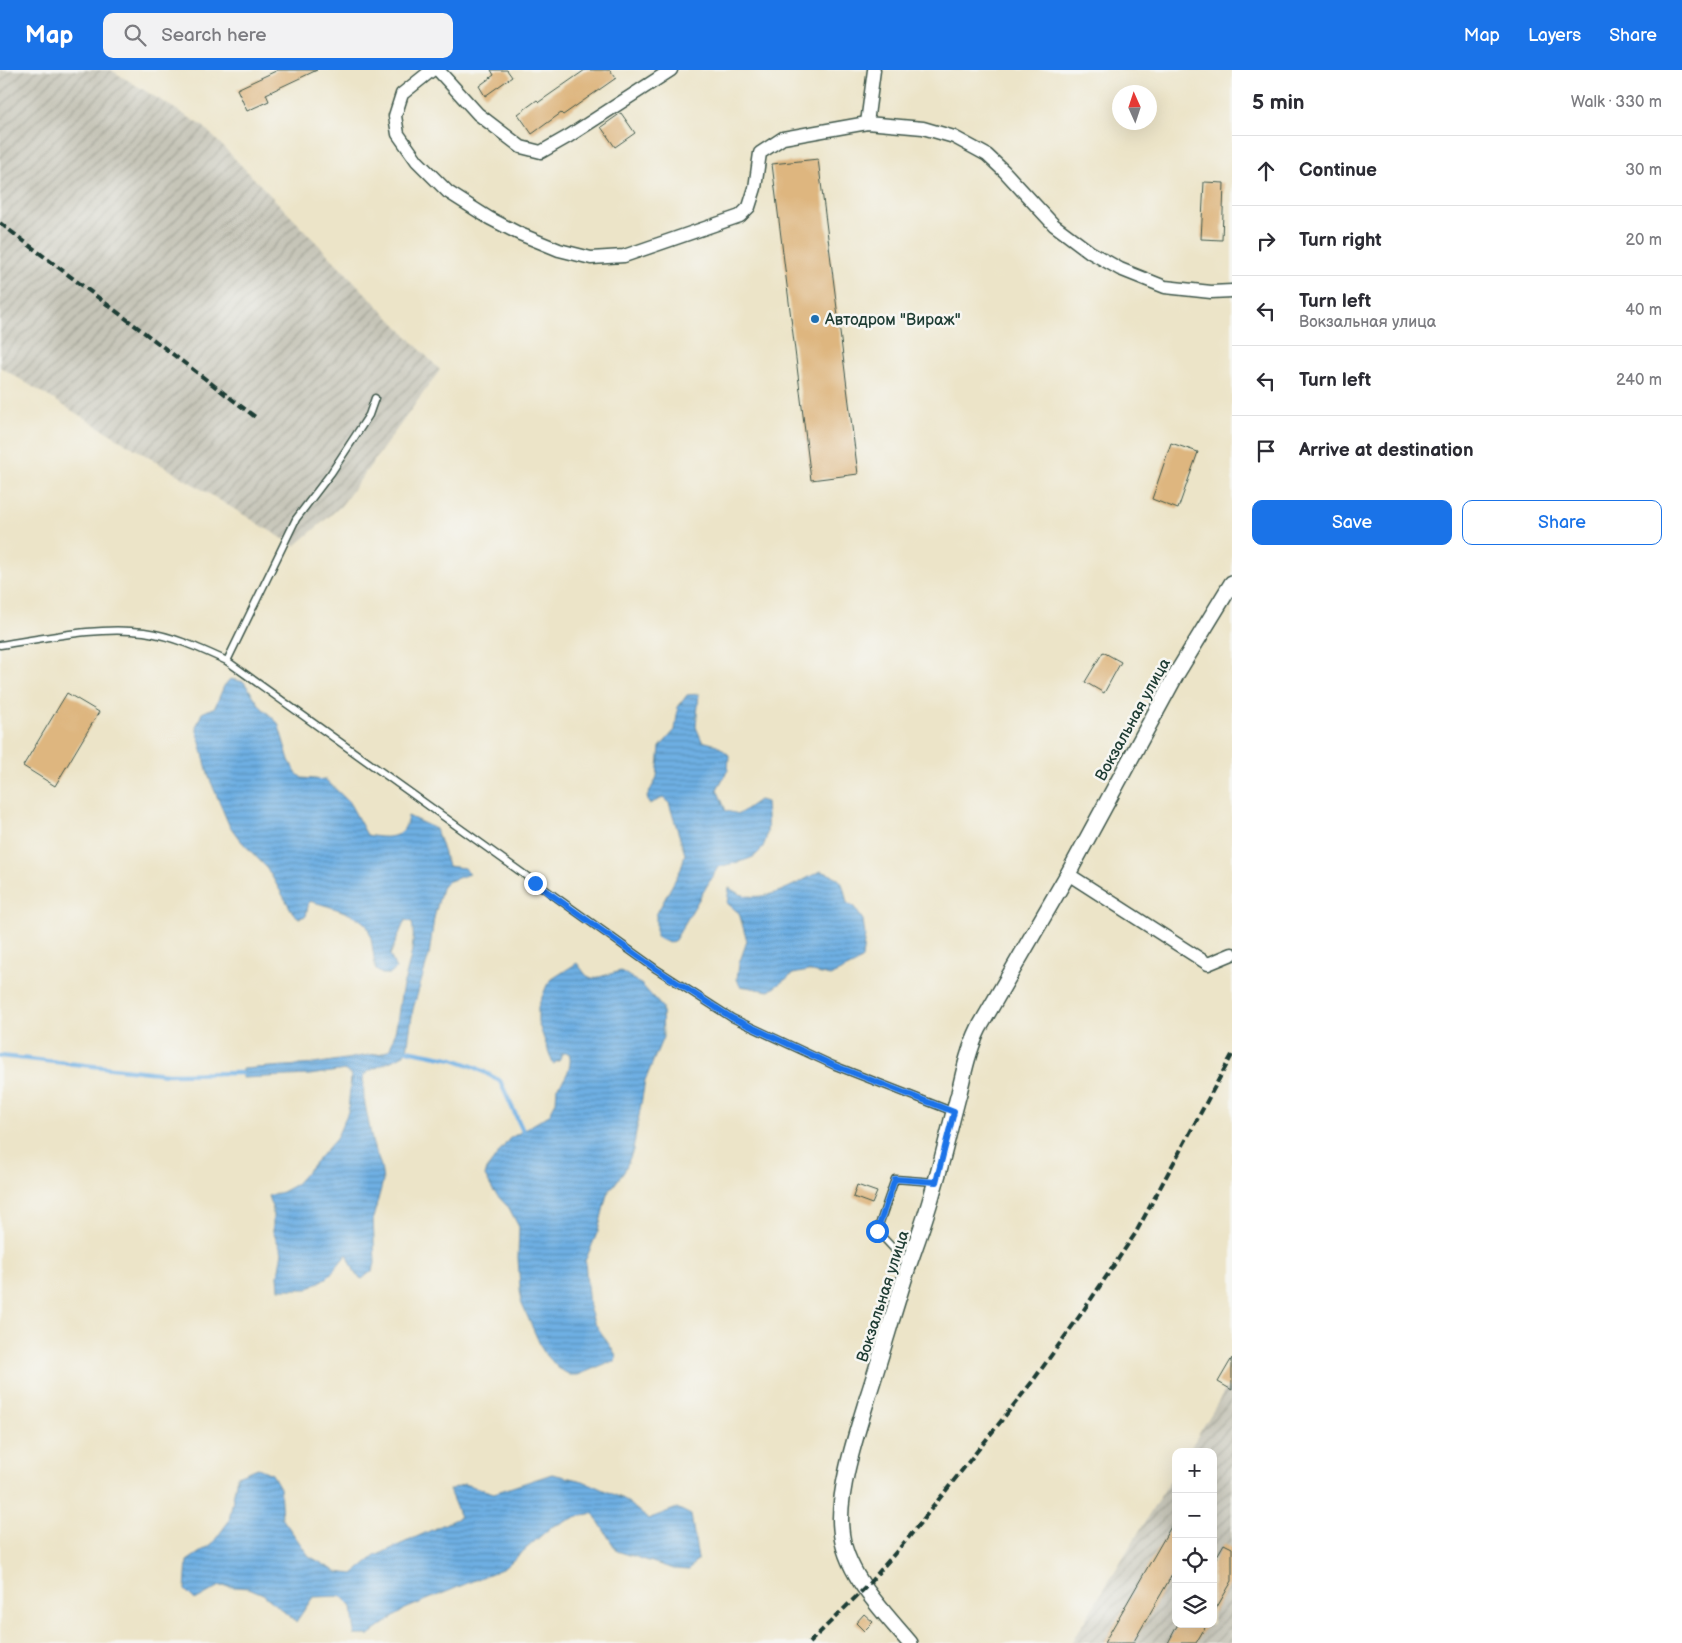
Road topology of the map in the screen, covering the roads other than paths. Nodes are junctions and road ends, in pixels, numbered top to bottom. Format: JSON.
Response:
{"nodes":[{"id":1,"x":432,"y":70,"type":"edge"},
{"id":2,"x":438,"y":70,"type":"edge"},
{"id":3,"x":671,"y":70,"type":"edge"},
{"id":4,"x":874,"y":70,"type":"edge"},
{"id":5,"x":867,"y":123,"type":"junction"},
{"id":6,"x":1232,"y":291,"type":"edge"},
{"id":7,"x":375,"y":398,"type":"dead end"},
{"id":8,"x":1232,"y":584,"type":"edge"},
{"id":9,"x":0,"y":645,"type":"edge"},
{"id":10,"x":227,"y":661,"type":"junction"},
{"id":11,"x":1068,"y":874,"type":"junction"},
{"id":12,"x":1232,"y":954,"type":"edge"},
{"id":13,"x":954,"y":1112,"type":"junction"},
{"id":14,"x":936,"y":1182,"type":"junction"},
{"id":15,"x":909,"y":1265,"type":"junction"},
{"id":16,"x":910,"y":1643,"type":"edge"}],
"edges":[{"from":1,"to":5,"type":"street"},
{"from":2,"to":3,"type":"street"},
{"from":4,"to":5,"type":"street"},
{"from":5,"to":6,"type":"street"},
{"from":7,"to":10,"type":"lane"},
{"from":8,"to":11,"type":"street","name":"Вокзальная улица"},
{"from":9,"to":10,"type":"lane"},
{"from":10,"to":13,"type":"lane"},
{"from":11,"to":12,"type":"street"},
{"from":11,"to":13,"type":"street","name":"Вокзальная улица"},
{"from":13,"to":14,"type":"street","name":"Вокзальная улица"},
{"from":14,"to":15,"type":"street","name":"Вокзальная улица"},
{"from":14,"to":15,"type":"lane"},
{"from":15,"to":16,"type":"street","name":"Вокзальная улица"}]}
